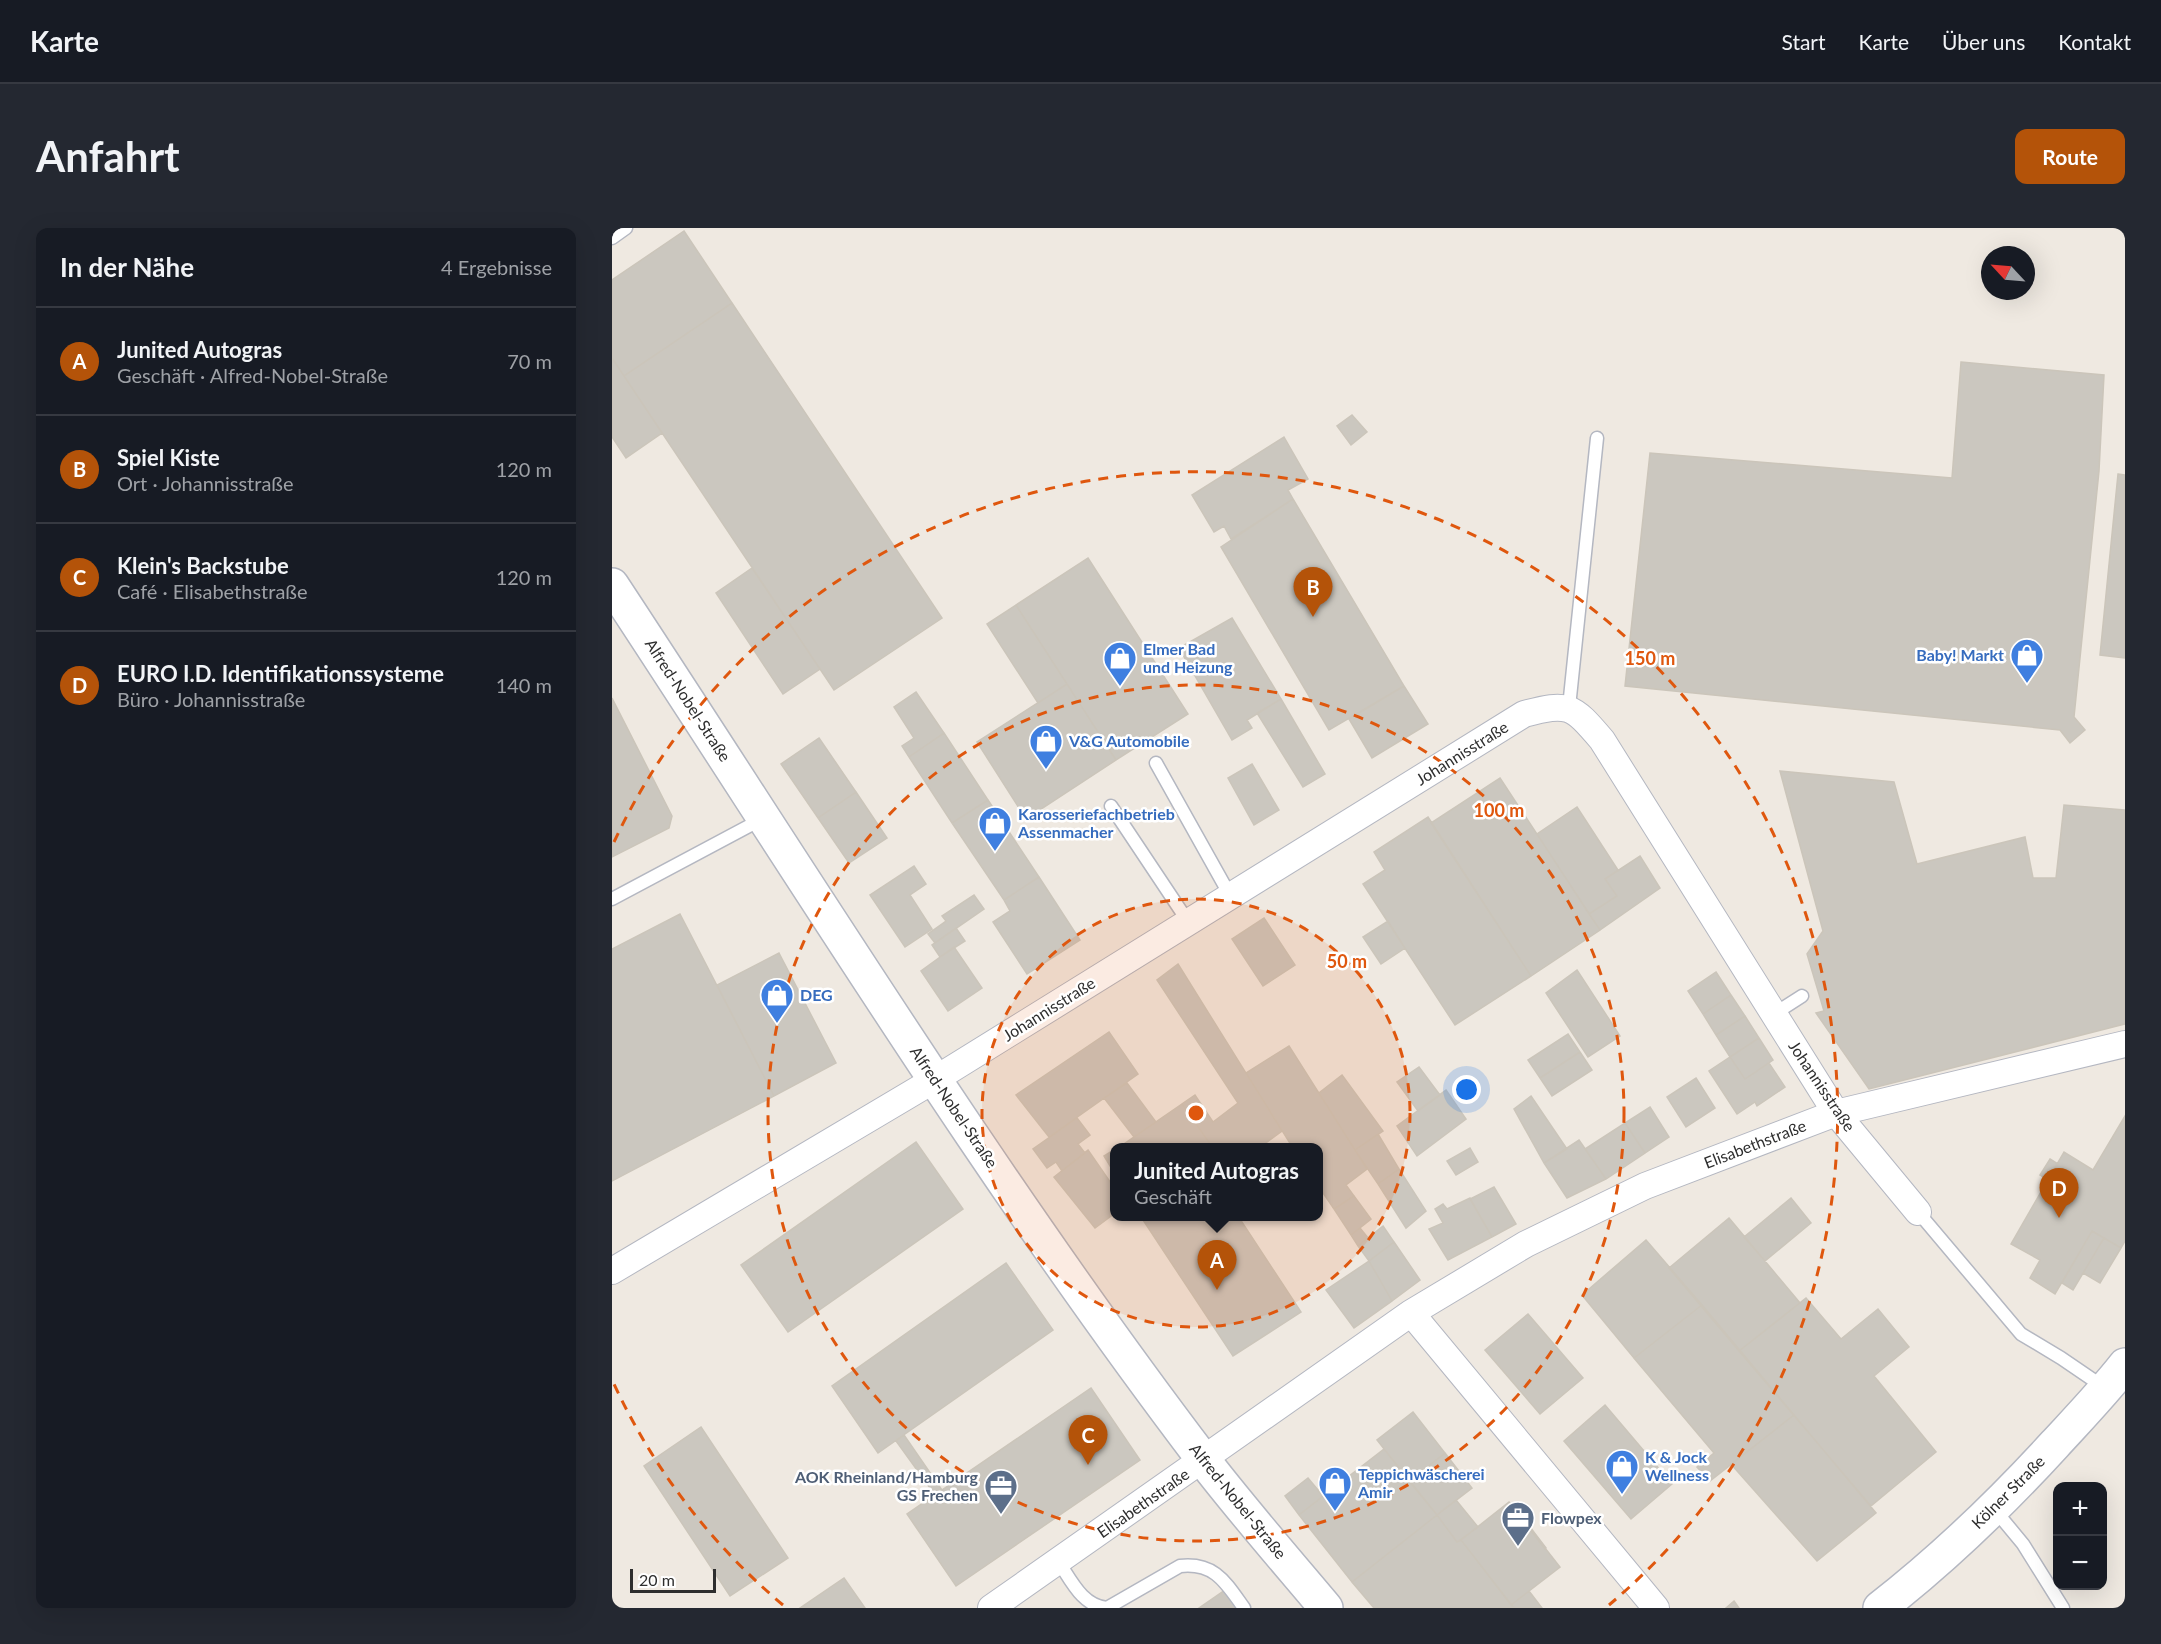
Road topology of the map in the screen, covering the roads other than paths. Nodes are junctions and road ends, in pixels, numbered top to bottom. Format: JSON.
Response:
{"nodes":[{"id":1,"x":627,"y":228,"type":"edge"},
{"id":2,"x":612,"y":238,"type":"edge"},
{"id":3,"x":1597,"y":438,"type":"dead end"},
{"id":4,"x":612,"y":585,"type":"edge"},
{"id":5,"x":1569,"y":707,"type":"junction"},
{"id":6,"x":1156,"y":763,"type":"dead end"},
{"id":7,"x":1111,"y":806,"type":"dead end"},
{"id":8,"x":764,"y":817,"type":"junction"},
{"id":9,"x":1231,"y":897,"type":"junction"},
{"id":10,"x":612,"y":899,"type":"edge"},
{"id":11,"x":1189,"y":923,"type":"junction"},
{"id":12,"x":1802,"y":996,"type":"dead end"},
{"id":13,"x":1774,"y":1014,"type":"junction"},
{"id":14,"x":2125,"y":1044,"type":"edge"},
{"id":15,"x":934,"y":1080,"type":"junction"},
{"id":16,"x":1836,"y":1113,"type":"junction"},
{"id":17,"x":1918,"y":1212,"type":"joint"},
{"id":18,"x":612,"y":1271,"type":"edge"},
{"id":19,"x":1411,"y":1313,"type":"junction"},
{"id":20,"x":2115,"y":1377,"type":"edge"},
{"id":21,"x":1203,"y":1460,"type":"junction"},
{"id":22,"x":1993,"y":1509,"type":"junction"},
{"id":23,"x":1058,"y":1561,"type":"junction"},
{"id":24,"x":991,"y":1608,"type":"edge"},
{"id":25,"x":1244,"y":1608,"type":"edge"},
{"id":26,"x":1326,"y":1608,"type":"edge"},
{"id":27,"x":1656,"y":1608,"type":"edge"},
{"id":28,"x":1882,"y":1608,"type":"edge"},
{"id":29,"x":2063,"y":1608,"type":"edge"}],
"edges":[{"from":1,"to":2,"type":"lane"},
{"from":3,"to":5,"type":"lane"},
{"from":4,"to":8,"type":"street","name":"Alfred-Nobel-Straße"},
{"from":5,"to":9,"type":"street","name":"Johannisstraße"},
{"from":5,"to":13,"type":"street","name":"Johannisstraße"},
{"from":6,"to":9,"type":"lane"},
{"from":7,"to":11,"type":"lane"},
{"from":8,"to":10,"type":"lane"},
{"from":8,"to":15,"type":"street","name":"Alfred-Nobel-Straße"},
{"from":9,"to":11,"type":"street","name":"Johannisstraße"},
{"from":11,"to":15,"type":"street","name":"Johannisstraße"},
{"from":12,"to":13,"type":"lane"},
{"from":13,"to":16,"type":"street","name":"Johannisstraße"},
{"from":14,"to":16,"type":"street","name":"Elisabethstraße"},
{"from":15,"to":18,"type":"street","name":"Johannisstraße"},
{"from":15,"to":21,"type":"street","name":"Alfred-Nobel-Straße"},
{"from":16,"to":17,"type":"street","name":"Johannisstraße"},
{"from":16,"to":19,"type":"street","name":"Elisabethstraße"},
{"from":17,"to":20,"type":"lane","name":"Johannisstraße"},
{"from":19,"to":21,"type":"street","name":"Elisabethstraße"},
{"from":19,"to":27,"type":"street"},
{"from":20,"to":22,"type":"street","name":"Kölner Straße"},
{"from":21,"to":23,"type":"street","name":"Elisabethstraße"},
{"from":21,"to":26,"type":"street","name":"Alfred-Nobel-Straße"},
{"from":22,"to":28,"type":"street","name":"Kölner Straße"},
{"from":22,"to":29,"type":"lane"},
{"from":23,"to":24,"type":"street","name":"Elisabethstraße"},
{"from":23,"to":25,"type":"lane"}]}
